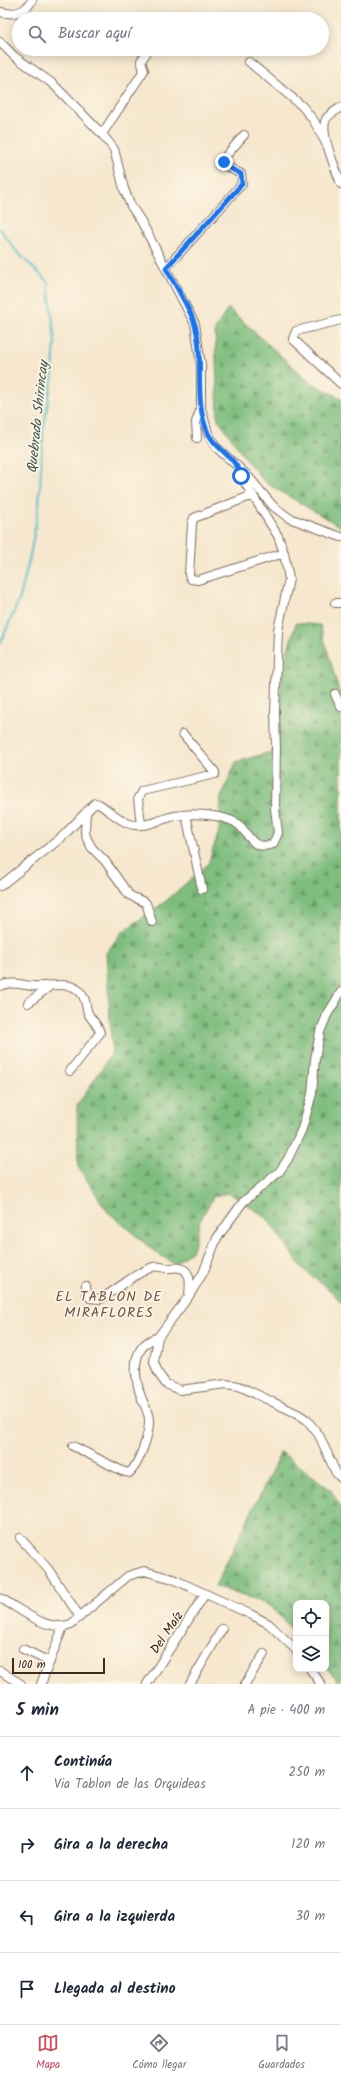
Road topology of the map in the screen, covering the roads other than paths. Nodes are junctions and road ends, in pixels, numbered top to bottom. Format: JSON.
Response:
{"nodes":[{"id":1,"x":32,"y":0,"type":"edge"},
{"id":2,"x":0,"y":12,"type":"edge"},
{"id":3,"x":22,"y":12,"type":"edge"},
{"id":4,"x":12,"y":13,"type":"edge"},
{"id":5,"x":0,"y":42,"type":"edge"},
{"id":6,"x":12,"y":54,"type":"edge"},
{"id":7,"x":14,"y":56,"type":"edge"},
{"id":8,"x":144,"y":56,"type":"edge"},
{"id":9,"x":249,"y":62,"type":"dead end"},
{"id":10,"x":341,"y":107,"type":"edge"},
{"id":11,"x":102,"y":134,"type":"junction"},
{"id":12,"x":244,"y":135,"type":"dead end"},
{"id":13,"x":328,"y":147,"type":"junction"},
{"id":14,"x":341,"y":184,"type":"edge"},
{"id":15,"x":166,"y":268,"type":"junction"},
{"id":16,"x":341,"y":320,"type":"edge"},
{"id":17,"x":341,"y":384,"type":"edge"},
{"id":18,"x":201,"y":408,"type":"junction"},
{"id":19,"x":197,"y":438,"type":"dead end"},
{"id":20,"x":239,"y":468,"type":"junction"},
{"id":21,"x":253,"y":495,"type":"junction"},
{"id":22,"x":341,"y":537,"type":"edge"},
{"id":23,"x":284,"y":553,"type":"junction"},
{"id":24,"x":335,"y":694,"type":"dead end"},
{"id":25,"x":341,"y":708,"type":"edge"},
{"id":26,"x":183,"y":734,"type":"dead end"},
{"id":27,"x":86,"y":812,"type":"junction"},
{"id":28,"x":186,"y":815,"type":"junction"},
{"id":29,"x":141,"y":825,"type":"junction"},
{"id":30,"x":0,"y":886,"type":"edge"},
{"id":31,"x":202,"y":889,"type":"dead end"},
{"id":32,"x":152,"y":922,"type":"dead end"},
{"id":33,"x":0,"y":986,"type":"edge"},
{"id":34,"x":50,"y":986,"type":"junction"},
{"id":35,"x":341,"y":992,"type":"edge"},
{"id":36,"x":28,"y":1003,"type":"dead end"},
{"id":37,"x":70,"y":1071,"type":"dead end"},
{"id":38,"x":86,"y":1286,"type":"dead end"},
{"id":39,"x":189,"y":1296,"type":"junction"},
{"id":40,"x":158,"y":1337,"type":"junction"},
{"id":41,"x":72,"y":1446,"type":"dead end"},
{"id":42,"x":341,"y":1478,"type":"edge"},
{"id":43,"x":20,"y":1538,"type":"dead end"},
{"id":44,"x":205,"y":1594,"type":"junction"},
{"id":45,"x":0,"y":1598,"type":"edge"},
{"id":46,"x":80,"y":1617,"type":"junction"},
{"id":47,"x":63,"y":1627,"type":"junction"},
{"id":48,"x":222,"y":1629,"type":"dead end"},
{"id":49,"x":293,"y":1647,"type":"edge"},
{"id":50,"x":23,"y":1649,"type":"dead end"},
{"id":51,"x":264,"y":1654,"type":"dead end"},
{"id":52,"x":50,"y":1662,"type":"junction"},
{"id":53,"x":0,"y":1671,"type":"edge"},
{"id":54,"x":312,"y":1672,"type":"edge"},
{"id":55,"x":21,"y":1684,"type":"edge"},
{"id":56,"x":41,"y":1684,"type":"edge"},
{"id":57,"x":147,"y":1684,"type":"edge"},
{"id":58,"x":190,"y":1684,"type":"edge"},
{"id":59,"x":245,"y":1684,"type":"edge"},
{"id":60,"x":321,"y":1684,"type":"edge"}],
"edges":[{"from":1,"to":3,"type":"street"},
{"from":2,"to":4,"type":"street"},
{"from":5,"to":6,"type":"street"},
{"from":7,"to":11,"type":"street"},
{"from":8,"to":11,"type":"street"},
{"from":9,"to":13,"type":"street"},
{"from":10,"to":13,"type":"street"},
{"from":11,"to":15,"type":"street"},
{"from":12,"to":15,"type":"street"},
{"from":13,"to":14,"type":"street"},
{"from":15,"to":18,"type":"street"},
{"from":16,"to":17,"type":"street"},
{"from":18,"to":19,"type":"street"},
{"from":18,"to":20,"type":"street"},
{"from":20,"to":21,"type":"street"},
{"from":20,"to":22,"type":"street"},
{"from":21,"to":23,"type":"street"},
{"from":21,"to":23,"type":"street"},
{"from":23,"to":28,"type":"street"},
{"from":24,"to":25,"type":"street"},
{"from":26,"to":29,"type":"street"},
{"from":27,"to":29,"type":"street"},
{"from":27,"to":30,"type":"street"},
{"from":27,"to":32,"type":"street"},
{"from":28,"to":29,"type":"street"},
{"from":28,"to":31,"type":"street"},
{"from":33,"to":34,"type":"street"},
{"from":34,"to":36,"type":"street"},
{"from":34,"to":37,"type":"street"},
{"from":35,"to":39,"type":"street"},
{"from":38,"to":39,"type":"street"},
{"from":39,"to":40,"type":"street"},
{"from":40,"to":41,"type":"street"},
{"from":40,"to":42,"type":"street"},
{"from":43,"to":46,"type":"street"},
{"from":44,"to":46,"type":"street"},
{"from":44,"to":49,"type":"street"},
{"from":44,"to":57,"type":"street","name":"Del Maíz"},
{"from":45,"to":47,"type":"street"},
{"from":46,"to":47,"type":"street"},
{"from":47,"to":52,"type":"street"},
{"from":48,"to":58,"type":"street"},
{"from":50,"to":52,"type":"street"},
{"from":51,"to":59,"type":"street"},
{"from":52,"to":56,"type":"street"},
{"from":53,"to":55,"type":"street"},
{"from":54,"to":60,"type":"street"}]}
